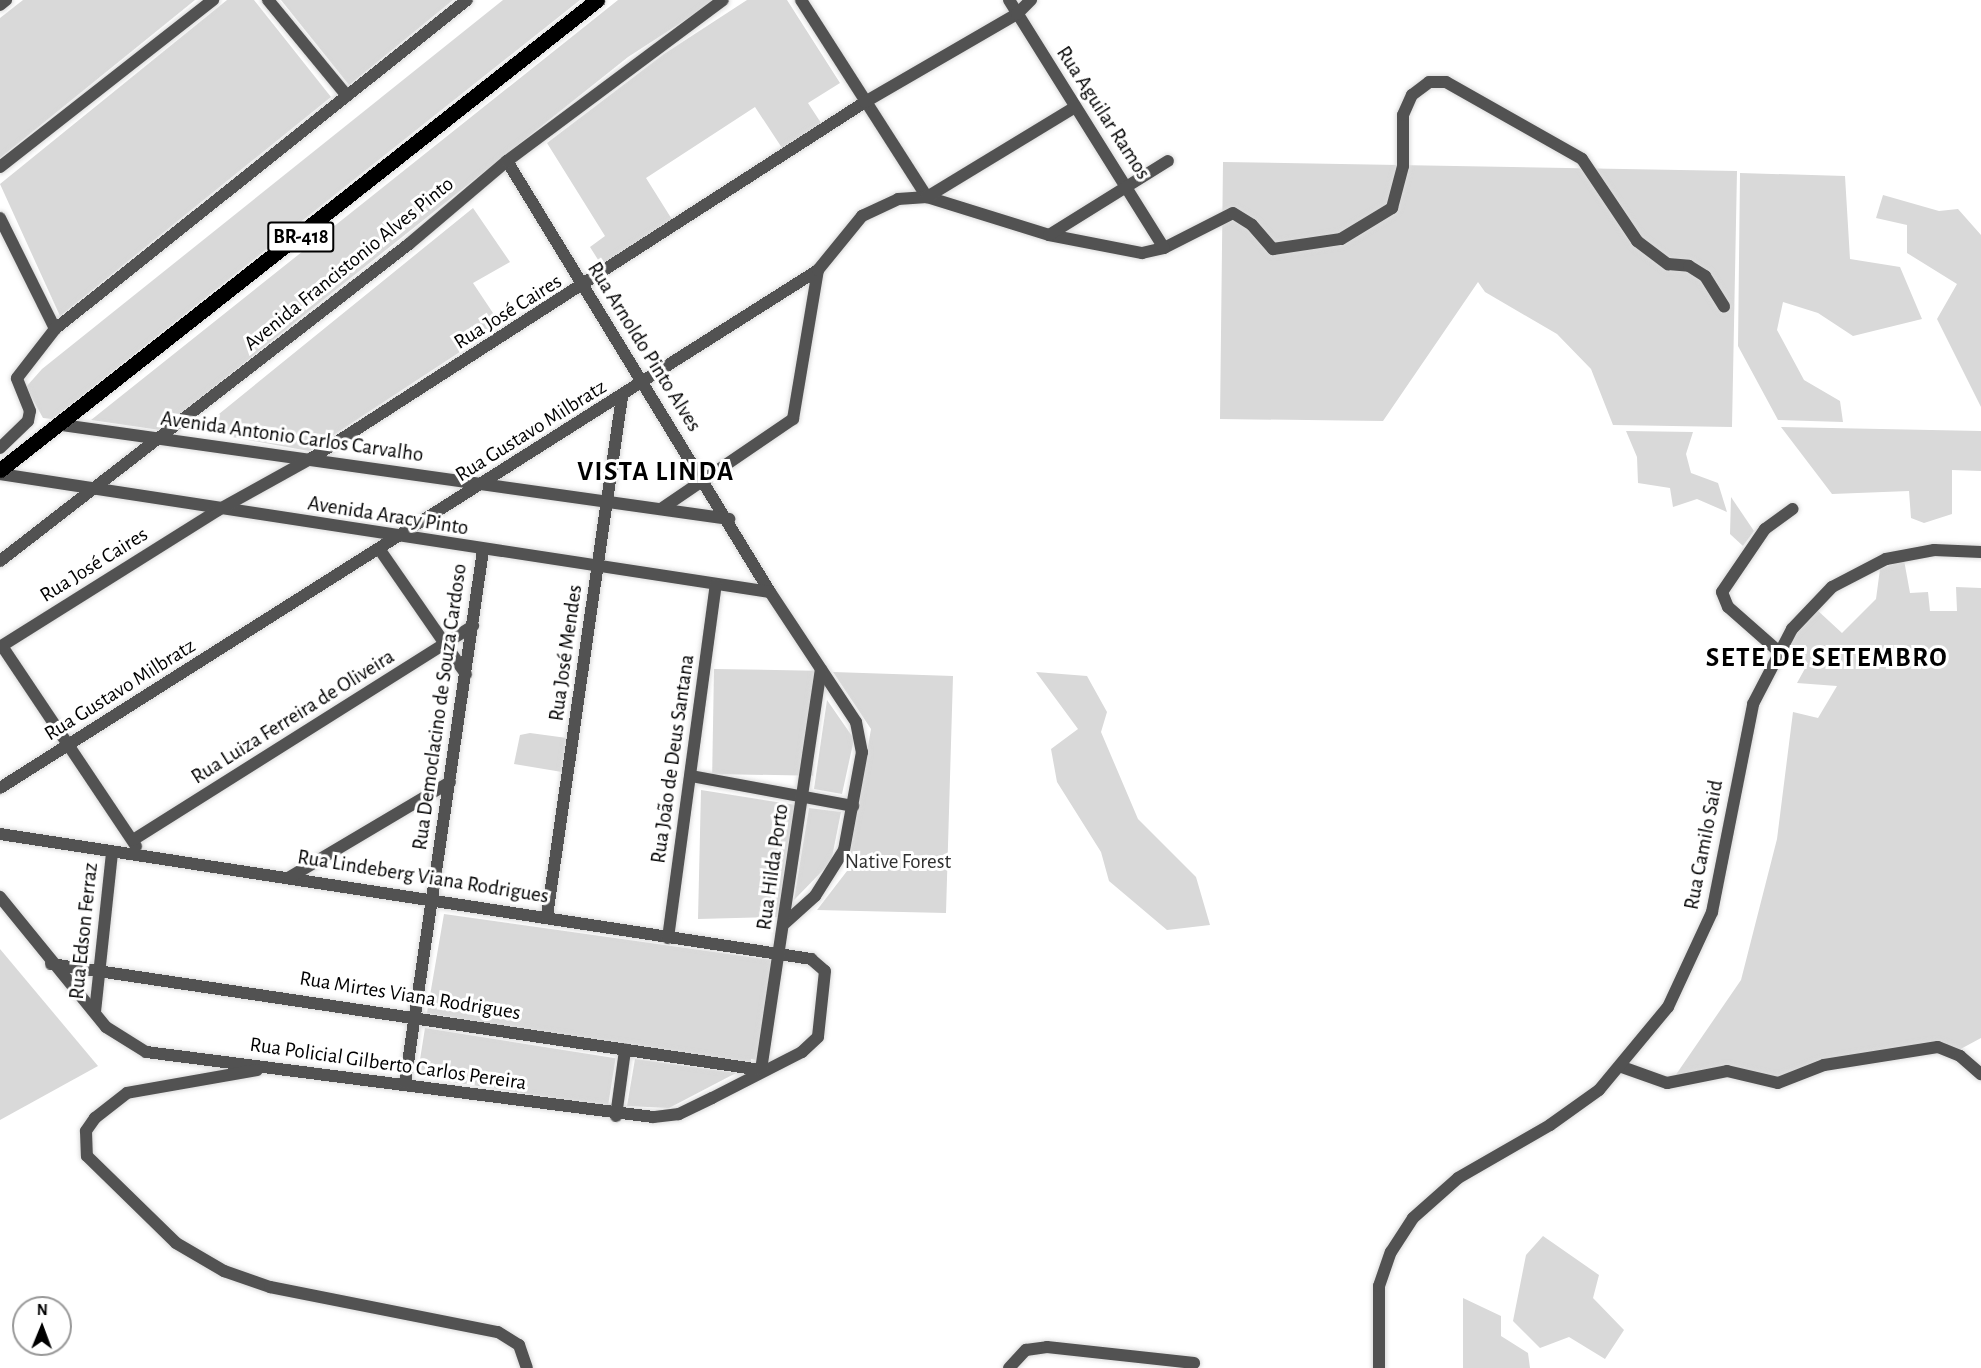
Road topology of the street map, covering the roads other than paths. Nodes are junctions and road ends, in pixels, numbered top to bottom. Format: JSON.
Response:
{"nodes":[{"id":1,"x":6,"y":0,"type":"edge"},
{"id":2,"x":213,"y":0,"type":"edge"},
{"id":3,"x":268,"y":0,"type":"edge"},
{"id":4,"x":467,"y":0,"type":"edge"},
{"id":5,"x":597,"y":0,"type":"edge"},
{"id":6,"x":723,"y":0,"type":"edge"},
{"id":7,"x":801,"y":0,"type":"edge"},
{"id":8,"x":1009,"y":0,"type":"edge"},
{"id":9,"x":1031,"y":0,"type":"edge"},
{"id":10,"x":0,"y":5,"type":"edge"},
{"id":11,"x":1017,"y":14,"type":"junction"},
{"id":12,"x":347,"y":96,"type":"junction"},
{"id":13,"x":865,"y":102,"type":"junction"},
{"id":14,"x":1075,"y":107,"type":"junction"},
{"id":15,"x":507,"y":160,"type":"junction"},
{"id":16,"x":1168,"y":161,"type":"dead end"},
{"id":17,"x":0,"y":167,"type":"edge"},
{"id":18,"x":1128,"y":186,"type":"junction"},
{"id":19,"x":927,"y":197,"type":"junction"},
{"id":20,"x":0,"y":218,"type":"edge"},
{"id":21,"x":1049,"y":235,"type":"junction"},
{"id":22,"x":1164,"y":248,"type":"junction"},
{"id":23,"x":818,"y":270,"type":"junction"},
{"id":24,"x":583,"y":288,"type":"junction"},
{"id":25,"x":1724,"y":307,"type":"dead end"},
{"id":26,"x":55,"y":329,"type":"junction"},
{"id":27,"x":643,"y":384,"type":"junction"},
{"id":28,"x":621,"y":397,"type":"junction"},
{"id":29,"x":62,"y":425,"type":"junction"},
{"id":30,"x":159,"y":439,"type":"junction"},
{"id":31,"x":0,"y":447,"type":"edge"},
{"id":32,"x":312,"y":458,"type":"junction"},
{"id":33,"x":0,"y":472,"type":"edge"},
{"id":34,"x":706,"y":478,"type":"junction"},
{"id":35,"x":484,"y":484,"type":"junction"},
{"id":36,"x":89,"y":489,"type":"junction"},
{"id":37,"x":607,"y":502,"type":"junction"},
{"id":38,"x":662,"y":509,"type":"junction"},
{"id":39,"x":1793,"y":509,"type":"dead end"},
{"id":40,"x":218,"y":510,"type":"junction"},
{"id":41,"x":729,"y":519,"type":"junction"},
{"id":42,"x":398,"y":537,"type":"junction"},
{"id":43,"x":380,"y":550,"type":"junction"},
{"id":44,"x":483,"y":550,"type":"junction"},
{"id":45,"x":1981,"y":552,"type":"edge"},
{"id":46,"x":0,"y":561,"type":"edge"},
{"id":47,"x":598,"y":567,"type":"junction"},
{"id":48,"x":716,"y":585,"type":"junction"},
{"id":49,"x":770,"y":592,"type":"junction"},
{"id":50,"x":473,"y":626,"type":"junction"},
{"id":51,"x":447,"y":643,"type":"junction"},
{"id":52,"x":1,"y":647,"type":"edge"},
{"id":53,"x":1777,"y":650,"type":"junction"},
{"id":54,"x":821,"y":669,"type":"junction"},
{"id":55,"x":466,"y":674,"type":"junction"},
{"id":56,"x":69,"y":744,"type":"junction"},
{"id":57,"x":691,"y":776,"type":"junction"},
{"id":58,"x":450,"y":782,"type":"junction"},
{"id":59,"x":0,"y":788,"type":"edge"},
{"id":60,"x":803,"y":796,"type":"junction"},
{"id":61,"x":853,"y":806,"type":"junction"},
{"id":62,"x":0,"y":834,"type":"edge"},
{"id":63,"x":133,"y":840,"type":"junction"},
{"id":64,"x":112,"y":853,"type":"junction"},
{"id":65,"x":143,"y":857,"type":"junction"},
{"id":66,"x":290,"y":877,"type":"junction"},
{"id":67,"x":0,"y":897,"type":"edge"},
{"id":68,"x":432,"y":897,"type":"junction"},
{"id":69,"x":547,"y":916,"type":"junction"},
{"id":70,"x":785,"y":923,"type":"junction"},
{"id":71,"x":668,"y":938,"type":"junction"},
{"id":72,"x":781,"y":954,"type":"junction"},
{"id":73,"x":51,"y":964,"type":"junction"},
{"id":74,"x":98,"y":969,"type":"junction"},
{"id":75,"x":95,"y":1012,"type":"junction"},
{"id":76,"x":415,"y":1015,"type":"junction"},
{"id":77,"x":818,"y":1037,"type":"joint"},
{"id":78,"x":625,"y":1050,"type":"junction"},
{"id":79,"x":1622,"y":1067,"type":"junction"},
{"id":80,"x":270,"y":1068,"type":"junction"},
{"id":81,"x":761,"y":1070,"type":"junction"},
{"id":82,"x":1981,"y":1074,"type":"edge"},
{"id":83,"x":405,"y":1083,"type":"junction"},
{"id":84,"x":616,"y":1116,"type":"junction"},
{"id":85,"x":1194,"y":1363,"type":"dead end"},
{"id":86,"x":526,"y":1368,"type":"edge"},
{"id":87,"x":1009,"y":1368,"type":"edge"},
{"id":88,"x":1379,"y":1368,"type":"edge"}],
"edges":[{"from":1,"to":10,"type":"street"},
{"from":2,"to":17,"type":"street"},
{"from":3,"to":12,"type":"street"},
{"from":4,"to":12,"type":"street"},
{"from":5,"to":29,"type":"main road","number":"BR-418"},
{"from":6,"to":15,"type":"street","name":"Avenida Francistonio Alves Pinto"},
{"from":7,"to":13,"type":"street"},
{"from":8,"to":11,"type":"street","name":"Rua Aguilar Ramos"},
{"from":9,"to":11,"type":"street","name":"Rua José Caires"},
{"from":11,"to":13,"type":"street","name":"Rua José Caires"},
{"from":11,"to":14,"type":"street","name":"Rua Aguilar Ramos"},
{"from":12,"to":26,"type":"street"},
{"from":13,"to":19,"type":"street"},
{"from":13,"to":24,"type":"street","name":"Rua José Caires"},
{"from":14,"to":18,"type":"street","name":"Rua Aguilar Ramos"},
{"from":14,"to":19,"type":"street","name":"Rua Gustavo Milbratz"},
{"from":15,"to":24,"type":"street","name":"Rua Arnoldo Pinto Alves"},
{"from":15,"to":30,"type":"street","name":"Avenida Francistonio Alves Pinto"},
{"from":16,"to":18,"type":"street"},
{"from":18,"to":21,"type":"street"},
{"from":18,"to":22,"type":"street","name":"Rua Aguilar Ramos"},
{"from":19,"to":21,"type":"street"},
{"from":19,"to":23,"type":"street","name":"Rua Gustavo Milbratz"},
{"from":20,"to":26,"type":"street"},
{"from":21,"to":22,"type":"street"},
{"from":22,"to":25,"type":"street"},
{"from":23,"to":27,"type":"street","name":"Rua Gustavo Milbratz"},
{"from":23,"to":34,"type":"street"},
{"from":24,"to":27,"type":"street","name":"Rua Arnoldo Pinto Alves"},
{"from":24,"to":32,"type":"street","name":"Rua José Caires"},
{"from":26,"to":31,"type":"street"},
{"from":27,"to":28,"type":"street","name":"Rua Gustavo Milbratz"},
{"from":27,"to":34,"type":"street","name":"Rua Arnoldo Pinto Alves"},
{"from":28,"to":35,"type":"street","name":"Rua Gustavo Milbratz"},
{"from":28,"to":37,"type":"street","name":"Rua José Mendes"},
{"from":29,"to":30,"type":"street","name":"Avenida Antonio Carlos Carvalho"},
{"from":29,"to":33,"type":"main road","number":"BR-418"},
{"from":30,"to":32,"type":"street","name":"Avenida Antonio Carlos Carvalho"},
{"from":30,"to":36,"type":"street","name":"Avenida Francistonio Alves Pinto"},
{"from":32,"to":35,"type":"street","name":"Avenida Antonio Carlos Carvalho"},
{"from":32,"to":40,"type":"street","name":"Rua José Caires"},
{"from":33,"to":36,"type":"street","name":"Avenida Aracy Pinto"},
{"from":34,"to":38,"type":"street"},
{"from":34,"to":41,"type":"street","name":"Rua Arnoldo Pinto Alves"},
{"from":35,"to":37,"type":"street","name":"Avenida Antonio Carlos Carvalho"},
{"from":35,"to":42,"type":"street","name":"Rua Gustavo Milbratz"},
{"from":36,"to":40,"type":"street","name":"Avenida Aracy Pinto"},
{"from":36,"to":46,"type":"street","name":"Avenida Francistonio Alves Pinto"},
{"from":37,"to":38,"type":"street","name":"Avenida Antonio Carlos Carvalho"},
{"from":37,"to":47,"type":"street","name":"Rua José Mendes"},
{"from":38,"to":41,"type":"street","name":"Avenida Antonio Carlos Carvalho"},
{"from":39,"to":53,"type":"street"},
{"from":40,"to":42,"type":"street","name":"Avenida Aracy Pinto"},
{"from":40,"to":52,"type":"street","name":"Rua José Caires"},
{"from":41,"to":49,"type":"street","name":"Rua Arnoldo Pinto Alves"},
{"from":42,"to":43,"type":"street","name":"Rua Gustavo Milbratz"},
{"from":42,"to":44,"type":"street","name":"Avenida Aracy Pinto"},
{"from":43,"to":51,"type":"street"},
{"from":43,"to":56,"type":"street","name":"Rua Gustavo Milbratz"},
{"from":44,"to":47,"type":"street","name":"Avenida Aracy Pinto"},
{"from":44,"to":50,"type":"street","name":"Rua Democlacino de Souza Cardoso"},
{"from":45,"to":53,"type":"street","name":"Rua Camilo Said"},
{"from":47,"to":48,"type":"street","name":"Avenida Aracy Pinto"},
{"from":47,"to":69,"type":"street","name":"Rua José Mendes"},
{"from":48,"to":49,"type":"street","name":"Avenida Aracy Pinto"},
{"from":48,"to":57,"type":"street","name":"Rua João de Deus Santana"},
{"from":49,"to":54,"type":"street","name":"Rua Arnoldo Pinto Alves"},
{"from":50,"to":51,"type":"street","name":"Rua Luiza Ferreira de Oliveira"},
{"from":50,"to":55,"type":"street","name":"Rua Democlacino de Souza Cardoso"},
{"from":51,"to":55,"type":"street"},
{"from":51,"to":63,"type":"street","name":"Rua Luiza Ferreira de Oliveira"},
{"from":52,"to":56,"type":"street"},
{"from":53,"to":79,"type":"street","name":"Rua Camilo Said"},
{"from":54,"to":60,"type":"street","name":"Rua Hilda Porto"},
{"from":54,"to":61,"type":"street","name":"Rua Arnoldo Pinto Alves"},
{"from":55,"to":58,"type":"street","name":"Rua Democlacino de Souza Cardoso"},
{"from":56,"to":59,"type":"street","name":"Rua Gustavo Milbratz"},
{"from":56,"to":63,"type":"street"},
{"from":57,"to":60,"type":"street"},
{"from":57,"to":71,"type":"street","name":"Rua João de Deus Santana"},
{"from":58,"to":66,"type":"street"},
{"from":58,"to":68,"type":"street","name":"Rua Democlacino de Souza Cardoso"},
{"from":60,"to":61,"type":"street"},
{"from":60,"to":70,"type":"street","name":"Rua Hilda Porto"},
{"from":61,"to":70,"type":"street"},
{"from":62,"to":64,"type":"street","name":"Rua Lindeberg Viana Rodrigues"},
{"from":63,"to":65,"type":"street"},
{"from":64,"to":65,"type":"street","name":"Rua Lindeberg Viana Rodrigues"},
{"from":64,"to":74,"type":"street","name":"Rua Edson Ferraz"},
{"from":65,"to":66,"type":"street","name":"Rua Lindeberg Viana Rodrigues"},
{"from":66,"to":68,"type":"street","name":"Rua Lindeberg Viana Rodrigues"},
{"from":67,"to":73,"type":"street","name":"Rua Policial Gilberto Carlos Pereira"},
{"from":68,"to":69,"type":"street","name":"Rua Lindeberg Viana Rodrigues"},
{"from":68,"to":76,"type":"street","name":"Rua Democlacino de Souza Cardoso"},
{"from":69,"to":71,"type":"street","name":"Rua Lindeberg Viana Rodrigues"},
{"from":70,"to":72,"type":"street","name":"Rua Hilda Porto"},
{"from":71,"to":72,"type":"street","name":"Rua Lindeberg Viana Rodrigues"},
{"from":72,"to":77,"type":"street","name":"Rua Lindeberg Viana Rodrigues"},
{"from":72,"to":81,"type":"street","name":"Rua Hilda Porto"},
{"from":73,"to":74,"type":"street","name":"Rua Mirtes Viana Rodrigues"},
{"from":73,"to":75,"type":"street","name":"Rua Policial Gilberto Carlos Pereira"},
{"from":74,"to":75,"type":"street","name":"Rua Edson Ferraz"},
{"from":74,"to":76,"type":"street","name":"Rua Mirtes Viana Rodrigues"},
{"from":75,"to":80,"type":"street","name":"Rua Policial Gilberto Carlos Pereira"},
{"from":76,"to":78,"type":"street","name":"Rua Mirtes Viana Rodrigues"},
{"from":76,"to":83,"type":"street","name":"Rua Democlacino de Souza Cardoso"},
{"from":77,"to":81,"type":"street","name":"Rua Policial Gilberto Carlos Pereira"},
{"from":78,"to":81,"type":"street","name":"Rua Mirtes Viana Rodrigues"},
{"from":78,"to":84,"type":"street"},
{"from":79,"to":82,"type":"street"},
{"from":79,"to":88,"type":"street","name":"Rua Camilo Said"},
{"from":80,"to":83,"type":"street","name":"Rua Policial Gilberto Carlos Pereira"},
{"from":80,"to":86,"type":"street"},
{"from":81,"to":84,"type":"street","name":"Rua Policial Gilberto Carlos Pereira"},
{"from":83,"to":84,"type":"street","name":"Rua Policial Gilberto Carlos Pereira"},
{"from":85,"to":87,"type":"street"}]}
